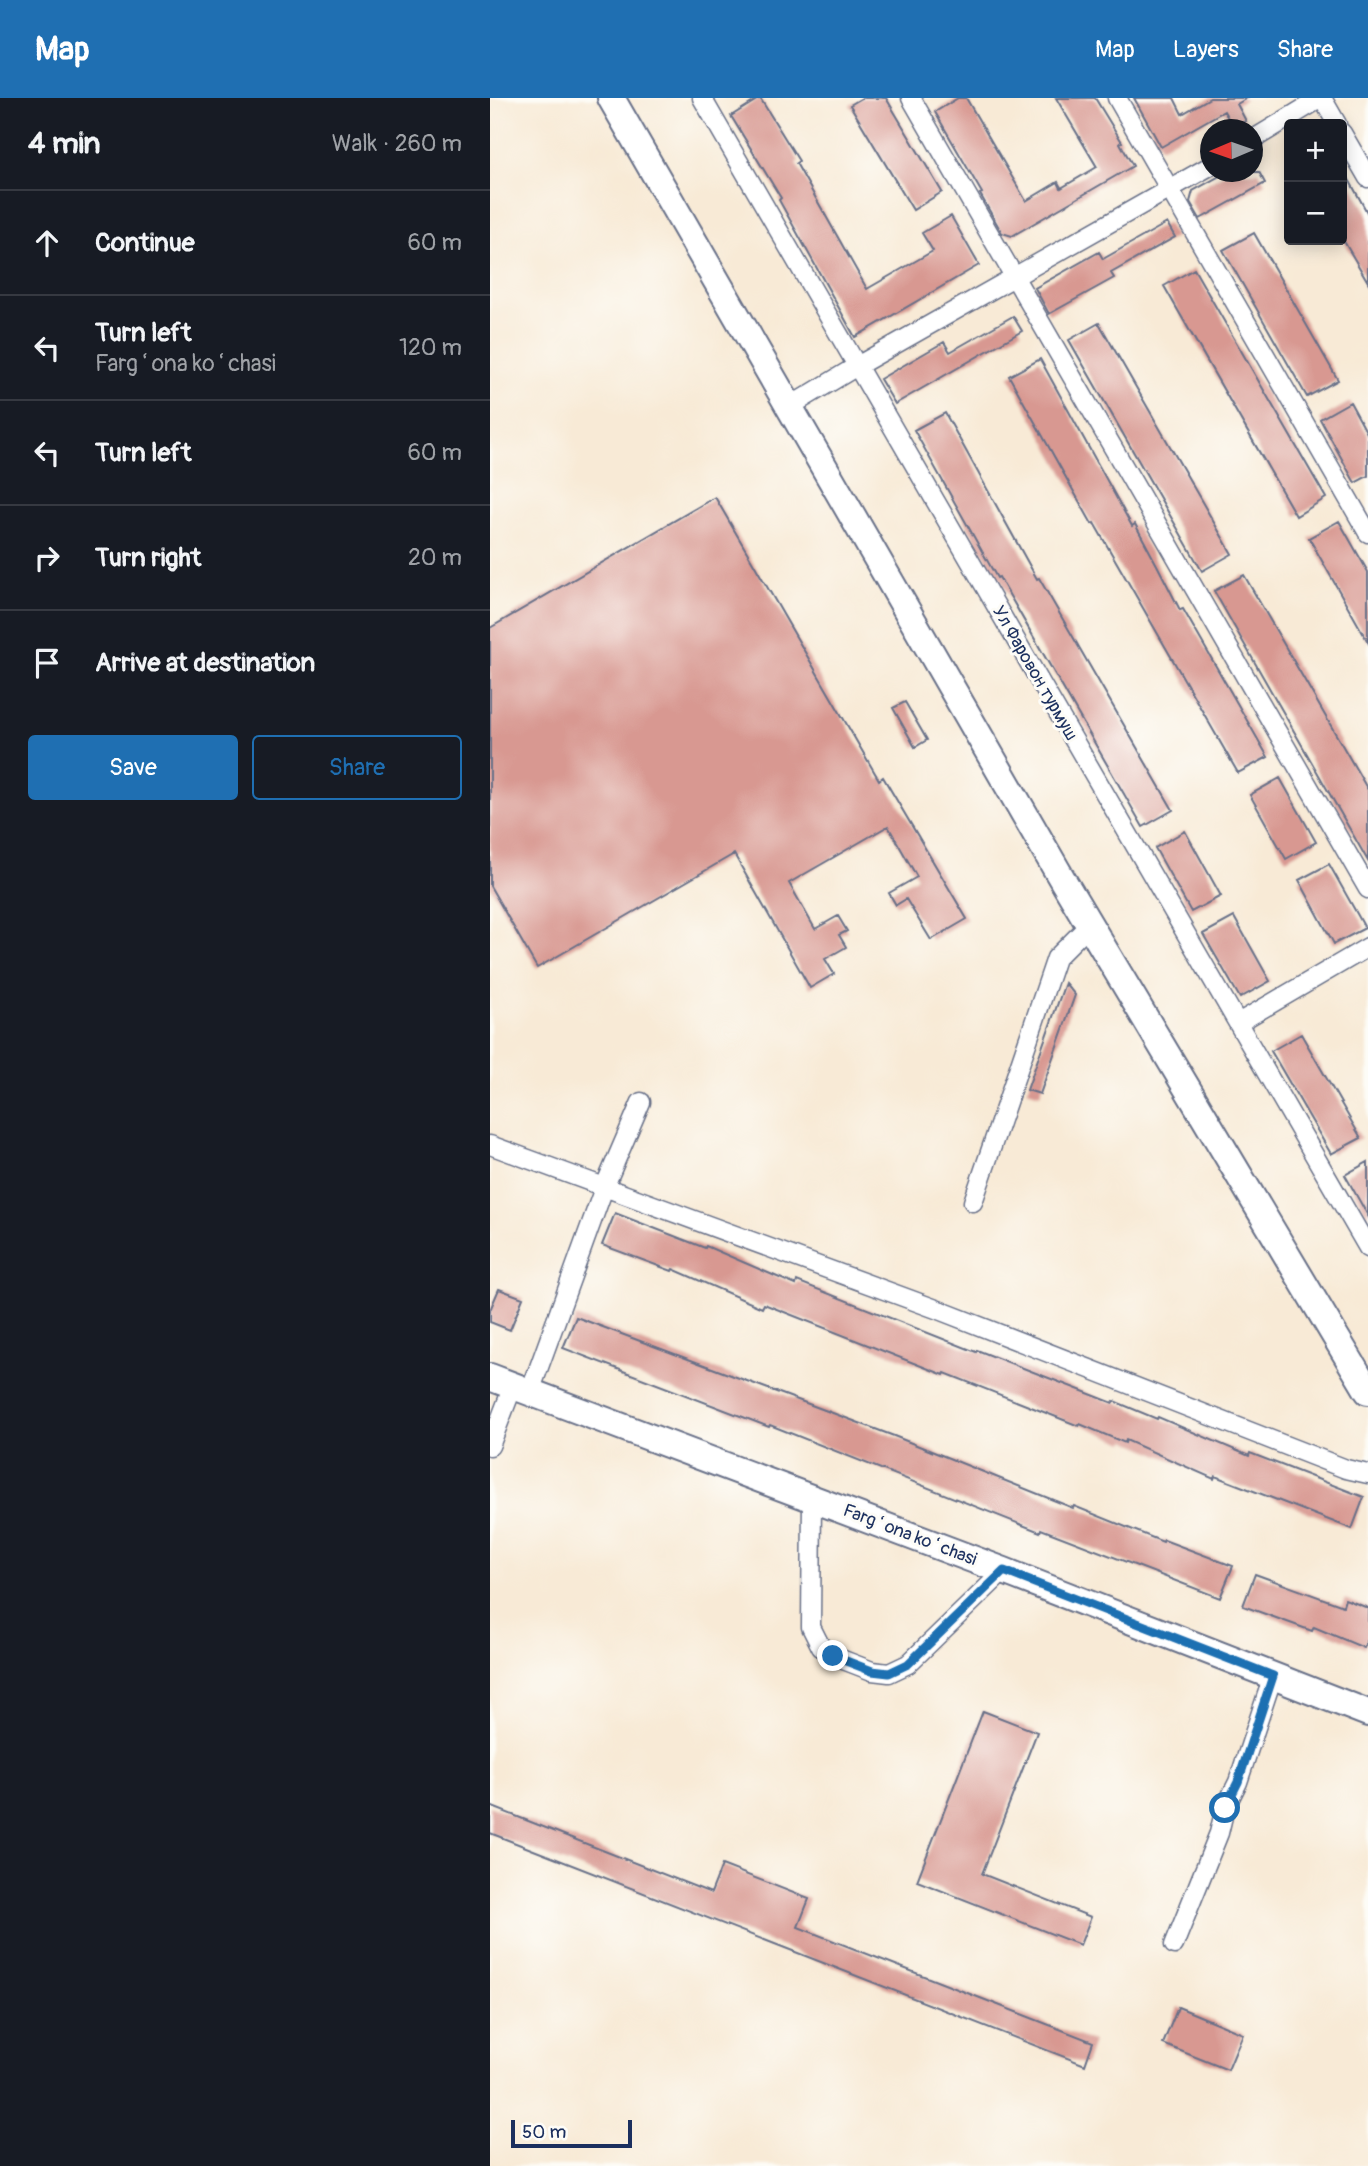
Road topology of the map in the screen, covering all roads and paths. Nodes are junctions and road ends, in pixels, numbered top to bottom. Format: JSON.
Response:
{"nodes":[{"id":1,"x":611,"y":98,"type":"edge"},
{"id":2,"x":702,"y":98,"type":"edge"},
{"id":3,"x":911,"y":98,"type":"edge"},
{"id":4,"x":1118,"y":98,"type":"edge"},
{"id":5,"x":1321,"y":98,"type":"edge"},
{"id":6,"x":1334,"y":119,"type":"edge"},
{"id":7,"x":1263,"y":133,"type":"edge"},
{"id":8,"x":1347,"y":142,"type":"edge"},
{"id":9,"x":1200,"y":172,"type":"edge"},
{"id":10,"x":1368,"y":178,"type":"edge"},
{"id":11,"x":1171,"y":190,"type":"junction"},
{"id":12,"x":1014,"y":277,"type":"junction"},
{"id":13,"x":857,"y":366,"type":"junction"},
{"id":14,"x":789,"y":407,"type":"junction"},
{"id":15,"x":1368,"y":533,"type":"edge"},
{"id":16,"x":1368,"y":889,"type":"edge"},
{"id":17,"x":1090,"y":924,"type":"junction"},
{"id":18,"x":1368,"y":947,"type":"edge"},
{"id":19,"x":1238,"y":1023,"type":"junction"},
{"id":20,"x":641,"y":1102,"type":"dead end"},
{"id":21,"x":490,"y":1145,"type":"edge"},
{"id":22,"x":604,"y":1188,"type":"junction"},
{"id":23,"x":973,"y":1202,"type":"dead end"},
{"id":24,"x":1368,"y":1248,"type":"edge"},
{"id":25,"x":511,"y":1385,"type":"edge"},
{"id":26,"x":1368,"y":1391,"type":"edge"},
{"id":27,"x":490,"y":1446,"type":"edge"},
{"id":28,"x":1368,"y":1474,"type":"edge"},
{"id":29,"x":812,"y":1497,"type":"junction"},
{"id":30,"x":1004,"y":1571,"type":"junction"},
{"id":31,"x":1273,"y":1676,"type":"junction"},
{"id":32,"x":1368,"y":1713,"type":"edge"},
{"id":33,"x":1174,"y":1945,"type":"dead end"}],
"edges":[{"from":1,"to":14,"type":"main road"},
{"from":2,"to":13,"type":"street","name":"Ул Фаровон турмуш"},
{"from":3,"to":12,"type":"street"},
{"from":4,"to":11,"type":"street"},
{"from":5,"to":6,"type":"street"},
{"from":5,"to":7,"type":"street"},
{"from":8,"to":10,"type":"street"},
{"from":9,"to":11,"type":"street"},
{"from":11,"to":12,"type":"street"},
{"from":11,"to":15,"type":"street"},
{"from":12,"to":13,"type":"street"},
{"from":12,"to":16,"type":"street"},
{"from":13,"to":14,"type":"street"},
{"from":13,"to":19,"type":"street","name":"Ул Фаровон турмуш"},
{"from":14,"to":17,"type":"main road"},
{"from":17,"to":23,"type":"street"},
{"from":17,"to":26,"type":"main road"},
{"from":18,"to":19,"type":"street"},
{"from":19,"to":24,"type":"street","name":"Ул Фаровон турмуш"},
{"from":20,"to":22,"type":"street"},
{"from":21,"to":22,"type":"street"},
{"from":22,"to":25,"type":"street"},
{"from":22,"to":28,"type":"street"},
{"from":25,"to":27,"type":"street"},
{"from":25,"to":29,"type":"main road","name":"Fargʻona koʻchasi"},
{"from":29,"to":30,"type":"main road","name":"Fargʻona koʻchasi"},
{"from":29,"to":30,"type":"street"},
{"from":30,"to":31,"type":"main road","name":"Fargʻona koʻchasi"},
{"from":31,"to":32,"type":"main road","name":"Fargʻona koʻchasi"},
{"from":31,"to":33,"type":"street"}]}
